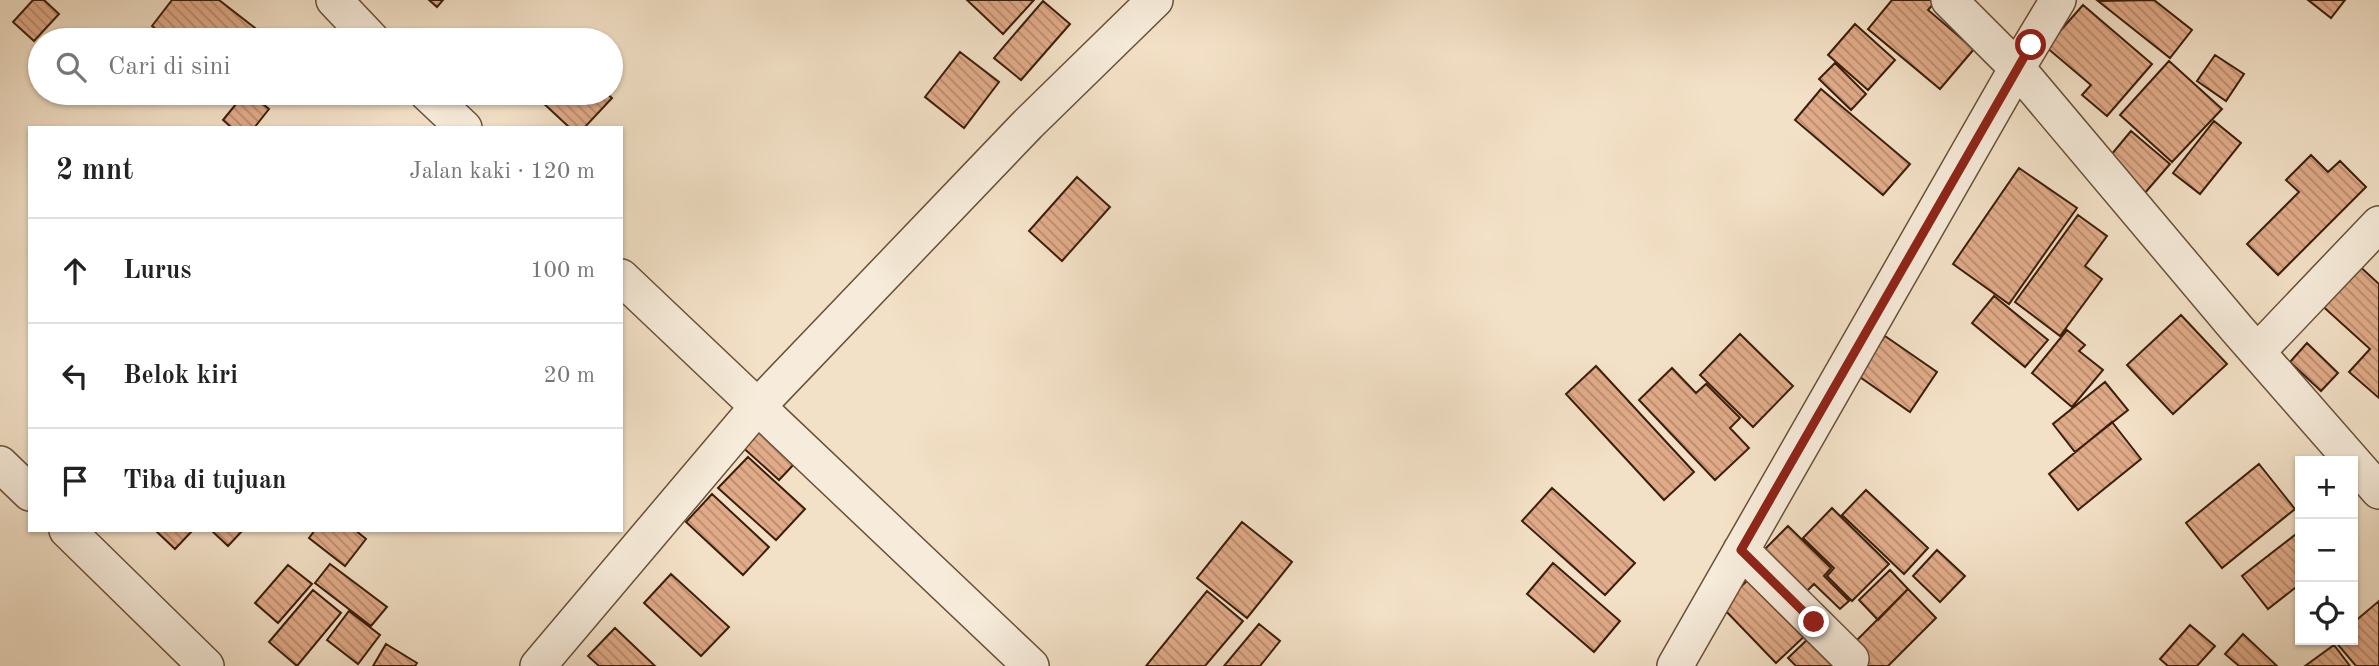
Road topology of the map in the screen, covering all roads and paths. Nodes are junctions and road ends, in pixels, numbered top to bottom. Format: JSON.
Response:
{"nodes":[{"id":1,"x":334,"y":0,"type":"edge"},
{"id":2,"x":1155,"y":0,"type":"edge"},
{"id":3,"x":1949,"y":0,"type":"edge"},
{"id":4,"x":2058,"y":0,"type":"edge"},
{"id":5,"x":361,"y":28,"type":"edge"},
{"id":6,"x":2017,"y":68,"type":"junction"},
{"id":7,"x":440,"y":105,"type":"edge"},
{"id":8,"x":462,"y":126,"type":"edge"},
{"id":9,"x":2379,"y":224,"type":"edge"},
{"id":10,"x":623,"y":279,"type":"edge"},
{"id":11,"x":2257,"y":352,"type":"junction"},
{"id":12,"x":758,"y":406,"type":"junction"},
{"id":13,"x":0,"y":464,"type":"edge"},
{"id":14,"x":2379,"y":491,"type":"edge"},
{"id":15,"x":28,"y":492,"type":"edge"},
{"id":16,"x":69,"y":532,"type":"edge"},
{"id":17,"x":1741,"y":550,"type":"junction"},
{"id":18,"x":1851,"y":659,"type":"dead end"},
{"id":19,"x":206,"y":666,"type":"edge"},
{"id":20,"x":538,"y":666,"type":"edge"},
{"id":21,"x":1031,"y":666,"type":"edge"},
{"id":22,"x":1675,"y":666,"type":"edge"}],
"edges":[{"from":1,"to":5,"type":"street"},
{"from":2,"to":12,"type":"street"},
{"from":3,"to":6,"type":"street"},
{"from":4,"to":6,"type":"street"},
{"from":6,"to":11,"type":"street"},
{"from":6,"to":17,"type":"street"},
{"from":7,"to":8,"type":"street"},
{"from":9,"to":11,"type":"street"},
{"from":10,"to":12,"type":"street"},
{"from":11,"to":14,"type":"street"},
{"from":12,"to":20,"type":"street"},
{"from":12,"to":21,"type":"street"},
{"from":13,"to":15,"type":"street"},
{"from":16,"to":19,"type":"street"},
{"from":17,"to":18,"type":"street"},
{"from":17,"to":22,"type":"street"}]}
